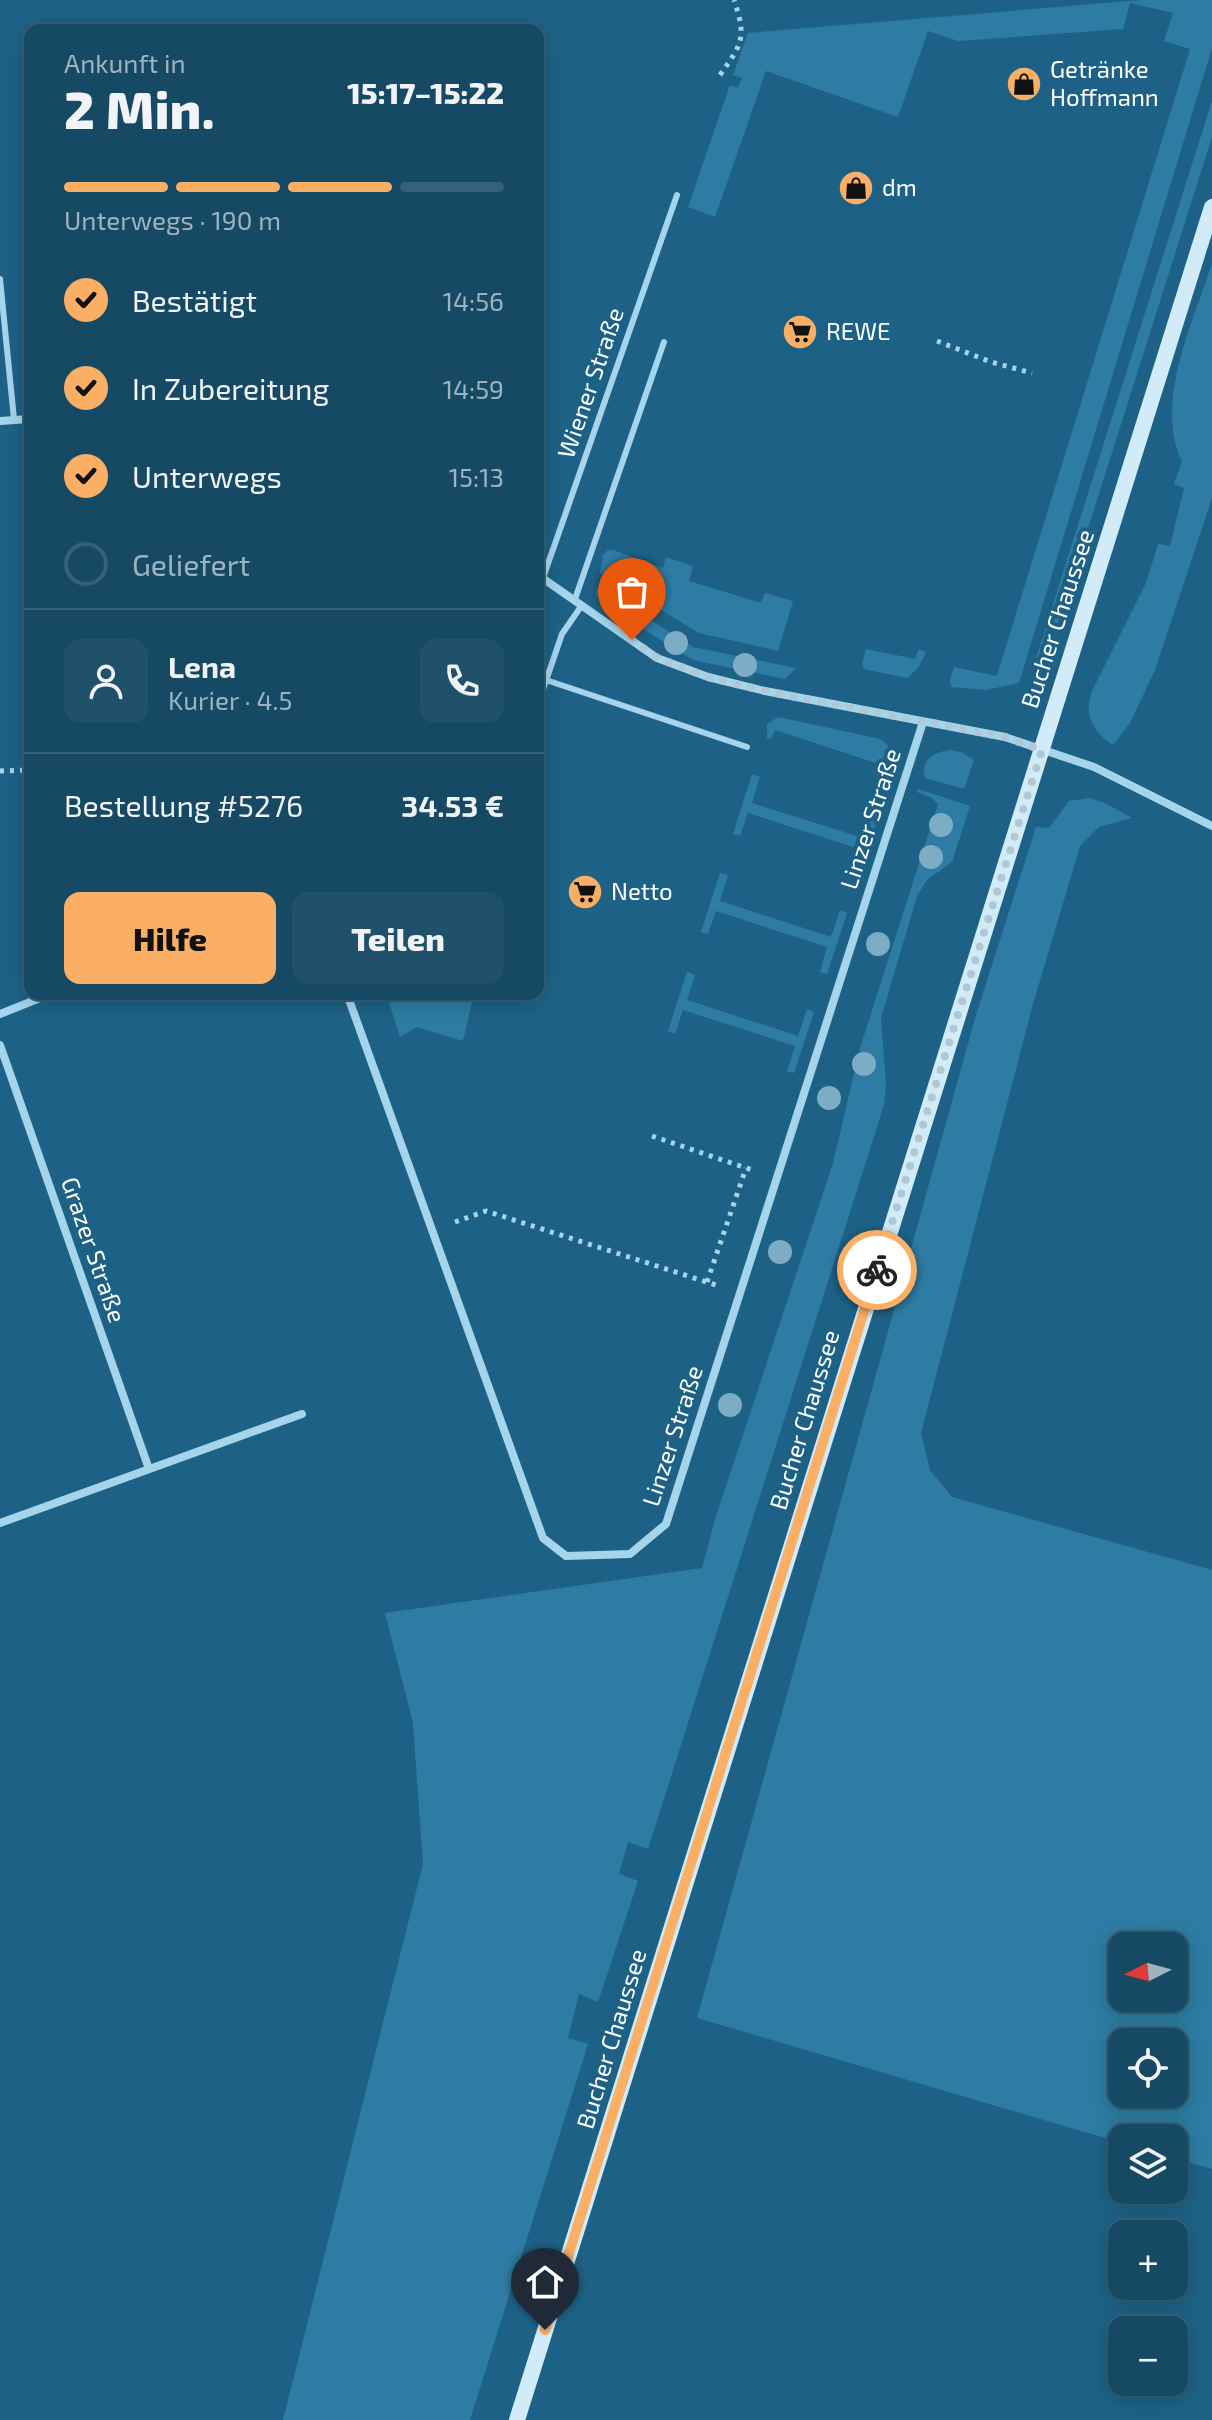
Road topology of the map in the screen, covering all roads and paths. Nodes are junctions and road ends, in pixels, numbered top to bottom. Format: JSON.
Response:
{"nodes":[{"id":1,"x":734,"y":0,"type":"edge"},
{"id":2,"x":720,"y":75,"type":"dead end"},
{"id":3,"x":677,"y":195,"type":"dead end"},
{"id":4,"x":1212,"y":207,"type":"edge"},
{"id":5,"x":0,"y":279,"type":"edge"},
{"id":6,"x":937,"y":341,"type":"dead end"},
{"id":7,"x":664,"y":342,"type":"dead end"},
{"id":8,"x":1032,"y":373,"type":"dead end"},
{"id":9,"x":14,"y":419,"type":"junction"},
{"id":10,"x":24,"y":419,"type":"edge"},
{"id":11,"x":0,"y":421,"type":"edge"},
{"id":12,"x":544,"y":568,"type":"edge"},
{"id":13,"x":544,"y":578,"type":"edge"},
{"id":14,"x":578,"y":602,"type":"junction"},
{"id":15,"x":546,"y":680,"type":"junction"},
{"id":16,"x":544,"y":686,"type":"edge"},
{"id":17,"x":923,"y":722,"type":"junction"},
{"id":18,"x":747,"y":747,"type":"dead end"},
{"id":19,"x":1042,"y":750,"type":"junction"},
{"id":20,"x":24,"y":770,"type":"edge"},
{"id":21,"x":0,"y":771,"type":"edge"},
{"id":22,"x":1212,"y":826,"type":"edge"},
{"id":23,"x":35,"y":1000,"type":"edge"},
{"id":24,"x":349,"y":1000,"type":"edge"},
{"id":25,"x":0,"y":1014,"type":"edge"},
{"id":26,"x":0,"y":1045,"type":"edge"},
{"id":27,"x":652,"y":1136,"type":"dead end"},
{"id":28,"x":746,"y":1168,"type":"junction"},
{"id":29,"x":775,"y":1177,"type":"junction"},
{"id":30,"x":434,"y":1230,"type":"junction"},
{"id":31,"x":707,"y":1282,"type":"junction"},
{"id":32,"x":739,"y":1292,"type":"junction"},
{"id":33,"x":302,"y":1414,"type":"dead end"},
{"id":34,"x":149,"y":1469,"type":"junction"},
{"id":35,"x":0,"y":1523,"type":"edge"},
{"id":36,"x":517,"y":2420,"type":"edge"}],
"edges":[{"from":1,"to":2,"type":"path"},
{"from":3,"to":12,"type":"lane","name":"Wiener Straße"},
{"from":4,"to":19,"type":"main road","name":"Bucher Chaussee"},
{"from":5,"to":9,"type":"lane"},
{"from":6,"to":8,"type":"path"},
{"from":7,"to":14,"type":"lane"},
{"from":9,"to":10,"type":"street"},
{"from":9,"to":11,"type":"street"},
{"from":13,"to":14,"type":"street"},
{"from":14,"to":15,"type":"lane"},
{"from":14,"to":17,"type":"street"},
{"from":15,"to":16,"type":"lane"},
{"from":15,"to":18,"type":"lane"},
{"from":17,"to":19,"type":"street"},
{"from":17,"to":29,"type":"street","name":"Linzer Straße"},
{"from":19,"to":22,"type":"street"},
{"from":19,"to":36,"type":"main road","name":"Bucher Chaussee"},
{"from":20,"to":21,"type":"path"},
{"from":23,"to":25,"type":"street"},
{"from":24,"to":30,"type":"street","name":"Linzer Straße"},
{"from":26,"to":34,"type":"street","name":"Grazer Straße"},
{"from":27,"to":28,"type":"path"},
{"from":28,"to":29,"type":"path"},
{"from":28,"to":31,"type":"path"},
{"from":29,"to":32,"type":"street","name":"Linzer Straße"},
{"from":30,"to":31,"type":"path"},
{"from":30,"to":32,"type":"street","name":"Linzer Straße"},
{"from":31,"to":32,"type":"path"},
{"from":33,"to":34,"type":"street"},
{"from":34,"to":35,"type":"street"}]}
